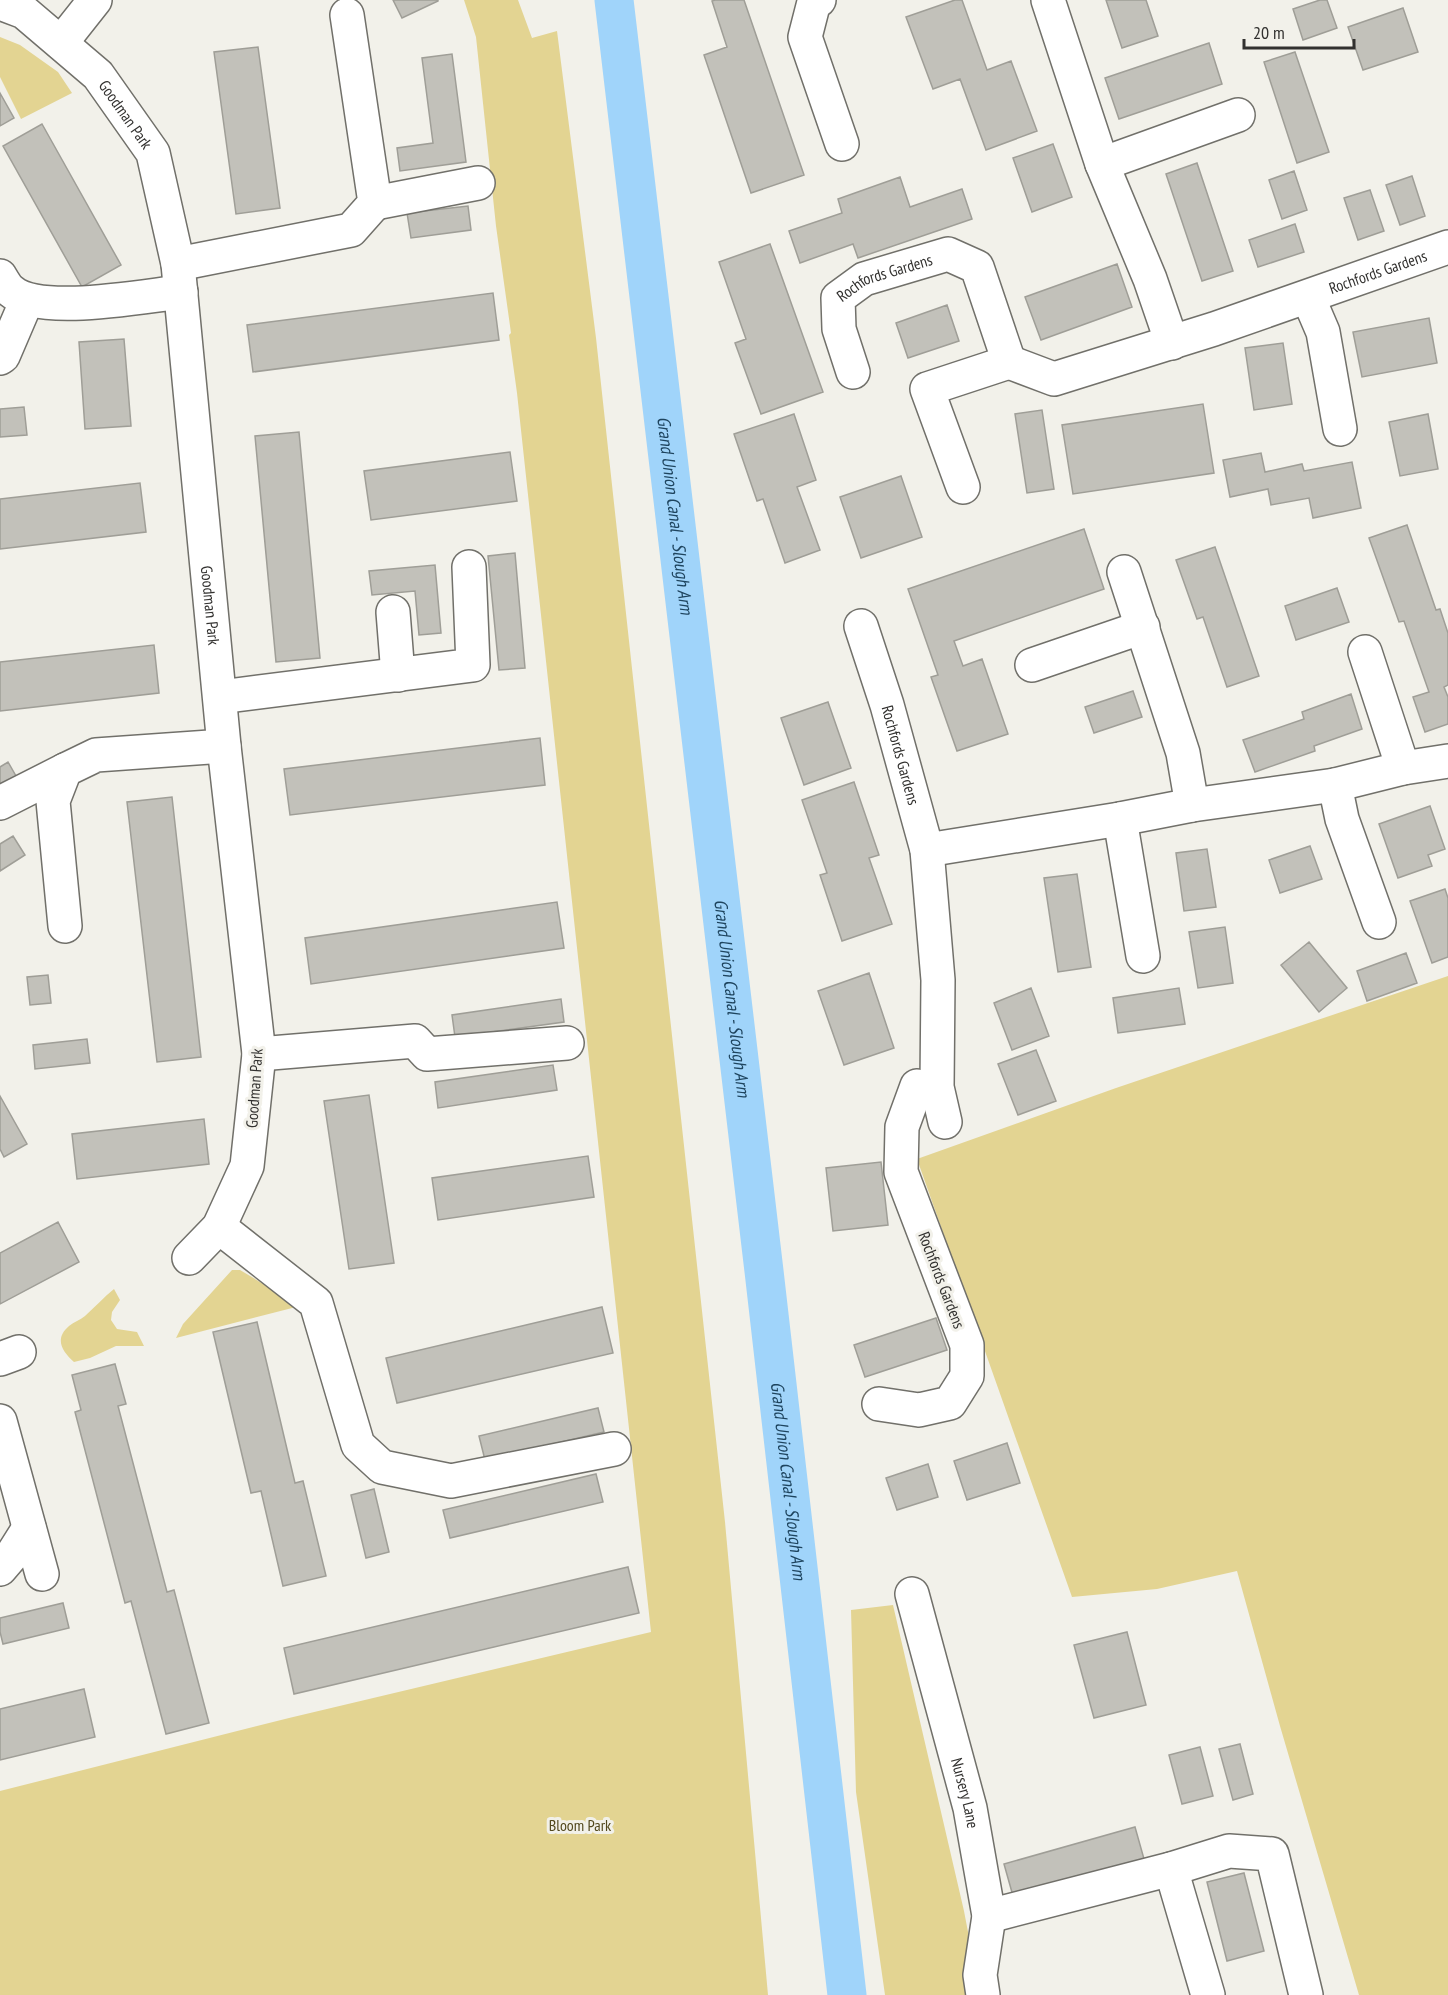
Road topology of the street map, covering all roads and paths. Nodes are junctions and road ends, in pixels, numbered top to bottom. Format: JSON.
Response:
{"nodes":[{"id":1,"x":95,"y":0,"type":"edge"},
{"id":2,"x":819,"y":0,"type":"edge"},
{"id":3,"x":1048,"y":0,"type":"edge"},
{"id":4,"x":0,"y":3,"type":"edge"},
{"id":5,"x":347,"y":15,"type":"dead end"},
{"id":6,"x":61,"y":44,"type":"junction"},
{"id":7,"x":1238,"y":115,"type":"dead end"},
{"id":8,"x":842,"y":144,"type":"dead end"},
{"id":9,"x":1102,"y":164,"type":"junction"},
{"id":10,"x":478,"y":183,"type":"dead end"},
{"id":11,"x":375,"y":203,"type":"junction"},
{"id":12,"x":1448,"y":248,"type":"edge"},
{"id":13,"x":0,"y":276,"type":"edge"},
{"id":14,"x":179,"y":278,"type":"junction"},
{"id":15,"x":1308,"y":297,"type":"junction"},
{"id":16,"x":27,"y":300,"type":"junction"},
{"id":17,"x":1172,"y":343,"type":"junction"},
{"id":18,"x":0,"y":358,"type":"edge"},
{"id":19,"x":1009,"y":362,"type":"junction"},
{"id":20,"x":853,"y":372,"type":"dead end"},
{"id":21,"x":1340,"y":429,"type":"dead end"},
{"id":22,"x":963,"y":487,"type":"dead end"},
{"id":23,"x":469,"y":567,"type":"dead end"},
{"id":24,"x":1124,"y":572,"type":"dead end"},
{"id":25,"x":393,"y":612,"type":"dead end"},
{"id":26,"x":861,"y":626,"type":"dead end"},
{"id":27,"x":1143,"y":627,"type":"junction"},
{"id":28,"x":1365,"y":652,"type":"dead end"},
{"id":29,"x":1032,"y":666,"type":"dead end"},
{"id":30,"x":398,"y":675,"type":"junction"},
{"id":31,"x":220,"y":697,"type":"junction"},
{"id":32,"x":224,"y":746,"type":"junction"},
{"id":33,"x":1448,"y":761,"type":"edge"},
{"id":34,"x":1403,"y":768,"type":"junction"},
{"id":35,"x":65,"y":770,"type":"junction"},
{"id":36,"x":1335,"y":784,"type":"junction"},
{"id":37,"x":0,"y":804,"type":"edge"},
{"id":38,"x":1192,"y":805,"type":"junction"},
{"id":39,"x":1120,"y":819,"type":"junction"},
{"id":40,"x":927,"y":850,"type":"junction"},
{"id":41,"x":1379,"y":922,"type":"dead end"},
{"id":42,"x":65,"y":926,"type":"dead end"},
{"id":43,"x":1143,"y":956,"type":"dead end"},
{"id":44,"x":567,"y":1043,"type":"dead end"},
{"id":45,"x":259,"y":1054,"type":"junction"},
{"id":46,"x":915,"y":1085,"type":"junction"},
{"id":47,"x":945,"y":1122,"type":"dead end"},
{"id":48,"x":219,"y":1227,"type":"junction"},
{"id":49,"x":189,"y":1258,"type":"dead end"},
{"id":50,"x":879,"y":1404,"type":"dead end"},
{"id":51,"x":0,"y":1421,"type":"edge"},
{"id":52,"x":614,"y":1449,"type":"dead end"},
{"id":53,"x":29,"y":1528,"type":"junction"},
{"id":54,"x":0,"y":1569,"type":"edge"},
{"id":55,"x":42,"y":1574,"type":"dead end"},
{"id":56,"x":912,"y":1594,"type":"dead end"},
{"id":57,"x":1171,"y":1869,"type":"junction"},
{"id":58,"x":989,"y":1916,"type":"junction"},
{"id":59,"x":983,"y":1995,"type":"edge"},
{"id":60,"x":1208,"y":1995,"type":"edge"},
{"id":61,"x":1306,"y":1995,"type":"edge"}],
"edges":[{"from":1,"to":6,"type":"street"},
{"from":2,"to":8,"type":"street"},
{"from":3,"to":9,"type":"street"},
{"from":4,"to":6,"type":"street","name":"Goodman Park"},
{"from":5,"to":11,"type":"street"},
{"from":6,"to":14,"type":"street","name":"Goodman Park"},
{"from":7,"to":9,"type":"street"},
{"from":9,"to":17,"type":"street"},
{"from":10,"to":11,"type":"street"},
{"from":11,"to":14,"type":"street"},
{"from":12,"to":15,"type":"street","name":"Rochfords Gardens"},
{"from":13,"to":16,"type":"street"},
{"from":14,"to":16,"type":"street"},
{"from":14,"to":31,"type":"street","name":"Goodman Park"},
{"from":15,"to":17,"type":"street","name":"Rochfords Gardens"},
{"from":15,"to":21,"type":"street","name":"Rochfords Gardens"},
{"from":16,"to":18,"type":"street"},
{"from":17,"to":19,"type":"street","name":"Rochfords Gardens"},
{"from":19,"to":20,"type":"street","name":"Rochfords Gardens"},
{"from":19,"to":22,"type":"street"},
{"from":23,"to":30,"type":"street"},
{"from":24,"to":27,"type":"street"},
{"from":25,"to":30,"type":"street"},
{"from":26,"to":40,"type":"street","name":"Rochfords Gardens"},
{"from":27,"to":29,"type":"street"},
{"from":27,"to":38,"type":"street"},
{"from":28,"to":34,"type":"street"},
{"from":30,"to":31,"type":"street"},
{"from":31,"to":32,"type":"street","name":"Goodman Park"},
{"from":32,"to":35,"type":"street"},
{"from":32,"to":45,"type":"street","name":"Goodman Park"},
{"from":33,"to":34,"type":"street"},
{"from":34,"to":36,"type":"street"},
{"from":35,"to":37,"type":"street"},
{"from":35,"to":42,"type":"street"},
{"from":36,"to":38,"type":"street"},
{"from":36,"to":41,"type":"street"},
{"from":38,"to":39,"type":"street"},
{"from":39,"to":40,"type":"street"},
{"from":39,"to":43,"type":"street"},
{"from":40,"to":46,"type":"street","name":"Rochfords Gardens"},
{"from":44,"to":45,"type":"street"},
{"from":45,"to":48,"type":"street","name":"Goodman Park"},
{"from":46,"to":47,"type":"street","name":"Rochfords Gardens"},
{"from":46,"to":50,"type":"street","name":"Rochfords Gardens"},
{"from":48,"to":49,"type":"street","name":"Goodman Park"},
{"from":48,"to":52,"type":"street"},
{"from":51,"to":53,"type":"street"},
{"from":53,"to":54,"type":"street"},
{"from":53,"to":55,"type":"street"},
{"from":56,"to":58,"type":"street","name":"Nursery Lane"},
{"from":57,"to":58,"type":"street"},
{"from":57,"to":60,"type":"street"},
{"from":57,"to":61,"type":"street"},
{"from":58,"to":59,"type":"street","name":"Nursery Lane"}]}
